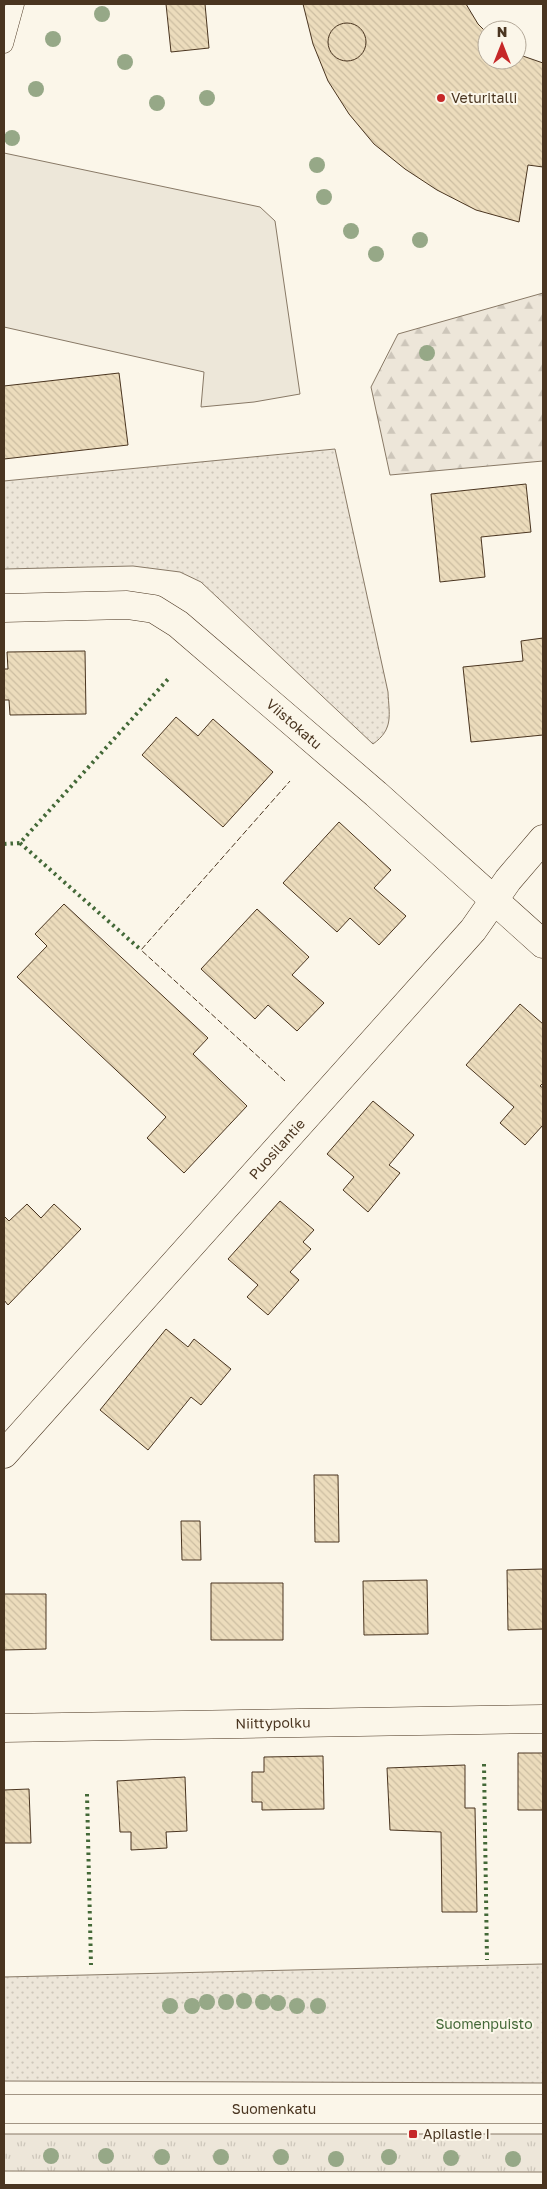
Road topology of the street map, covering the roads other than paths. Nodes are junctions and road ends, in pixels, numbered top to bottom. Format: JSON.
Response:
{"nodes":[{"id":1,"x":15,"y":4,"type":"edge"},
{"id":2,"x":4,"y":44,"type":"edge"},
{"id":3,"x":4,"y":608,"type":"edge"},
{"id":4,"x":543,"y":839,"type":"edge"},
{"id":5,"x":496,"y":900,"type":"junction"},
{"id":6,"x":543,"y":944,"type":"edge"},
{"id":7,"x":4,"y":1454,"type":"edge"},
{"id":8,"x":543,"y":1719,"type":"edge"},
{"id":9,"x":4,"y":1728,"type":"edge"},
{"id":10,"x":4,"y":2109,"type":"edge"},
{"id":11,"x":543,"y":2109,"type":"edge"}],
"edges":[{"from":1,"to":2,"type":"lane"},
{"from":3,"to":5,"type":"street","name":"Viistokatu"},
{"from":4,"to":5,"type":"street","name":"Puosilantie"},
{"from":5,"to":6,"type":"street","name":"Viistokatu"},
{"from":5,"to":7,"type":"street","name":"Puosilantie"},
{"from":8,"to":9,"type":"street","name":"Niittypolku"},
{"from":10,"to":11,"type":"street","name":"Suomenkatu"}]}
